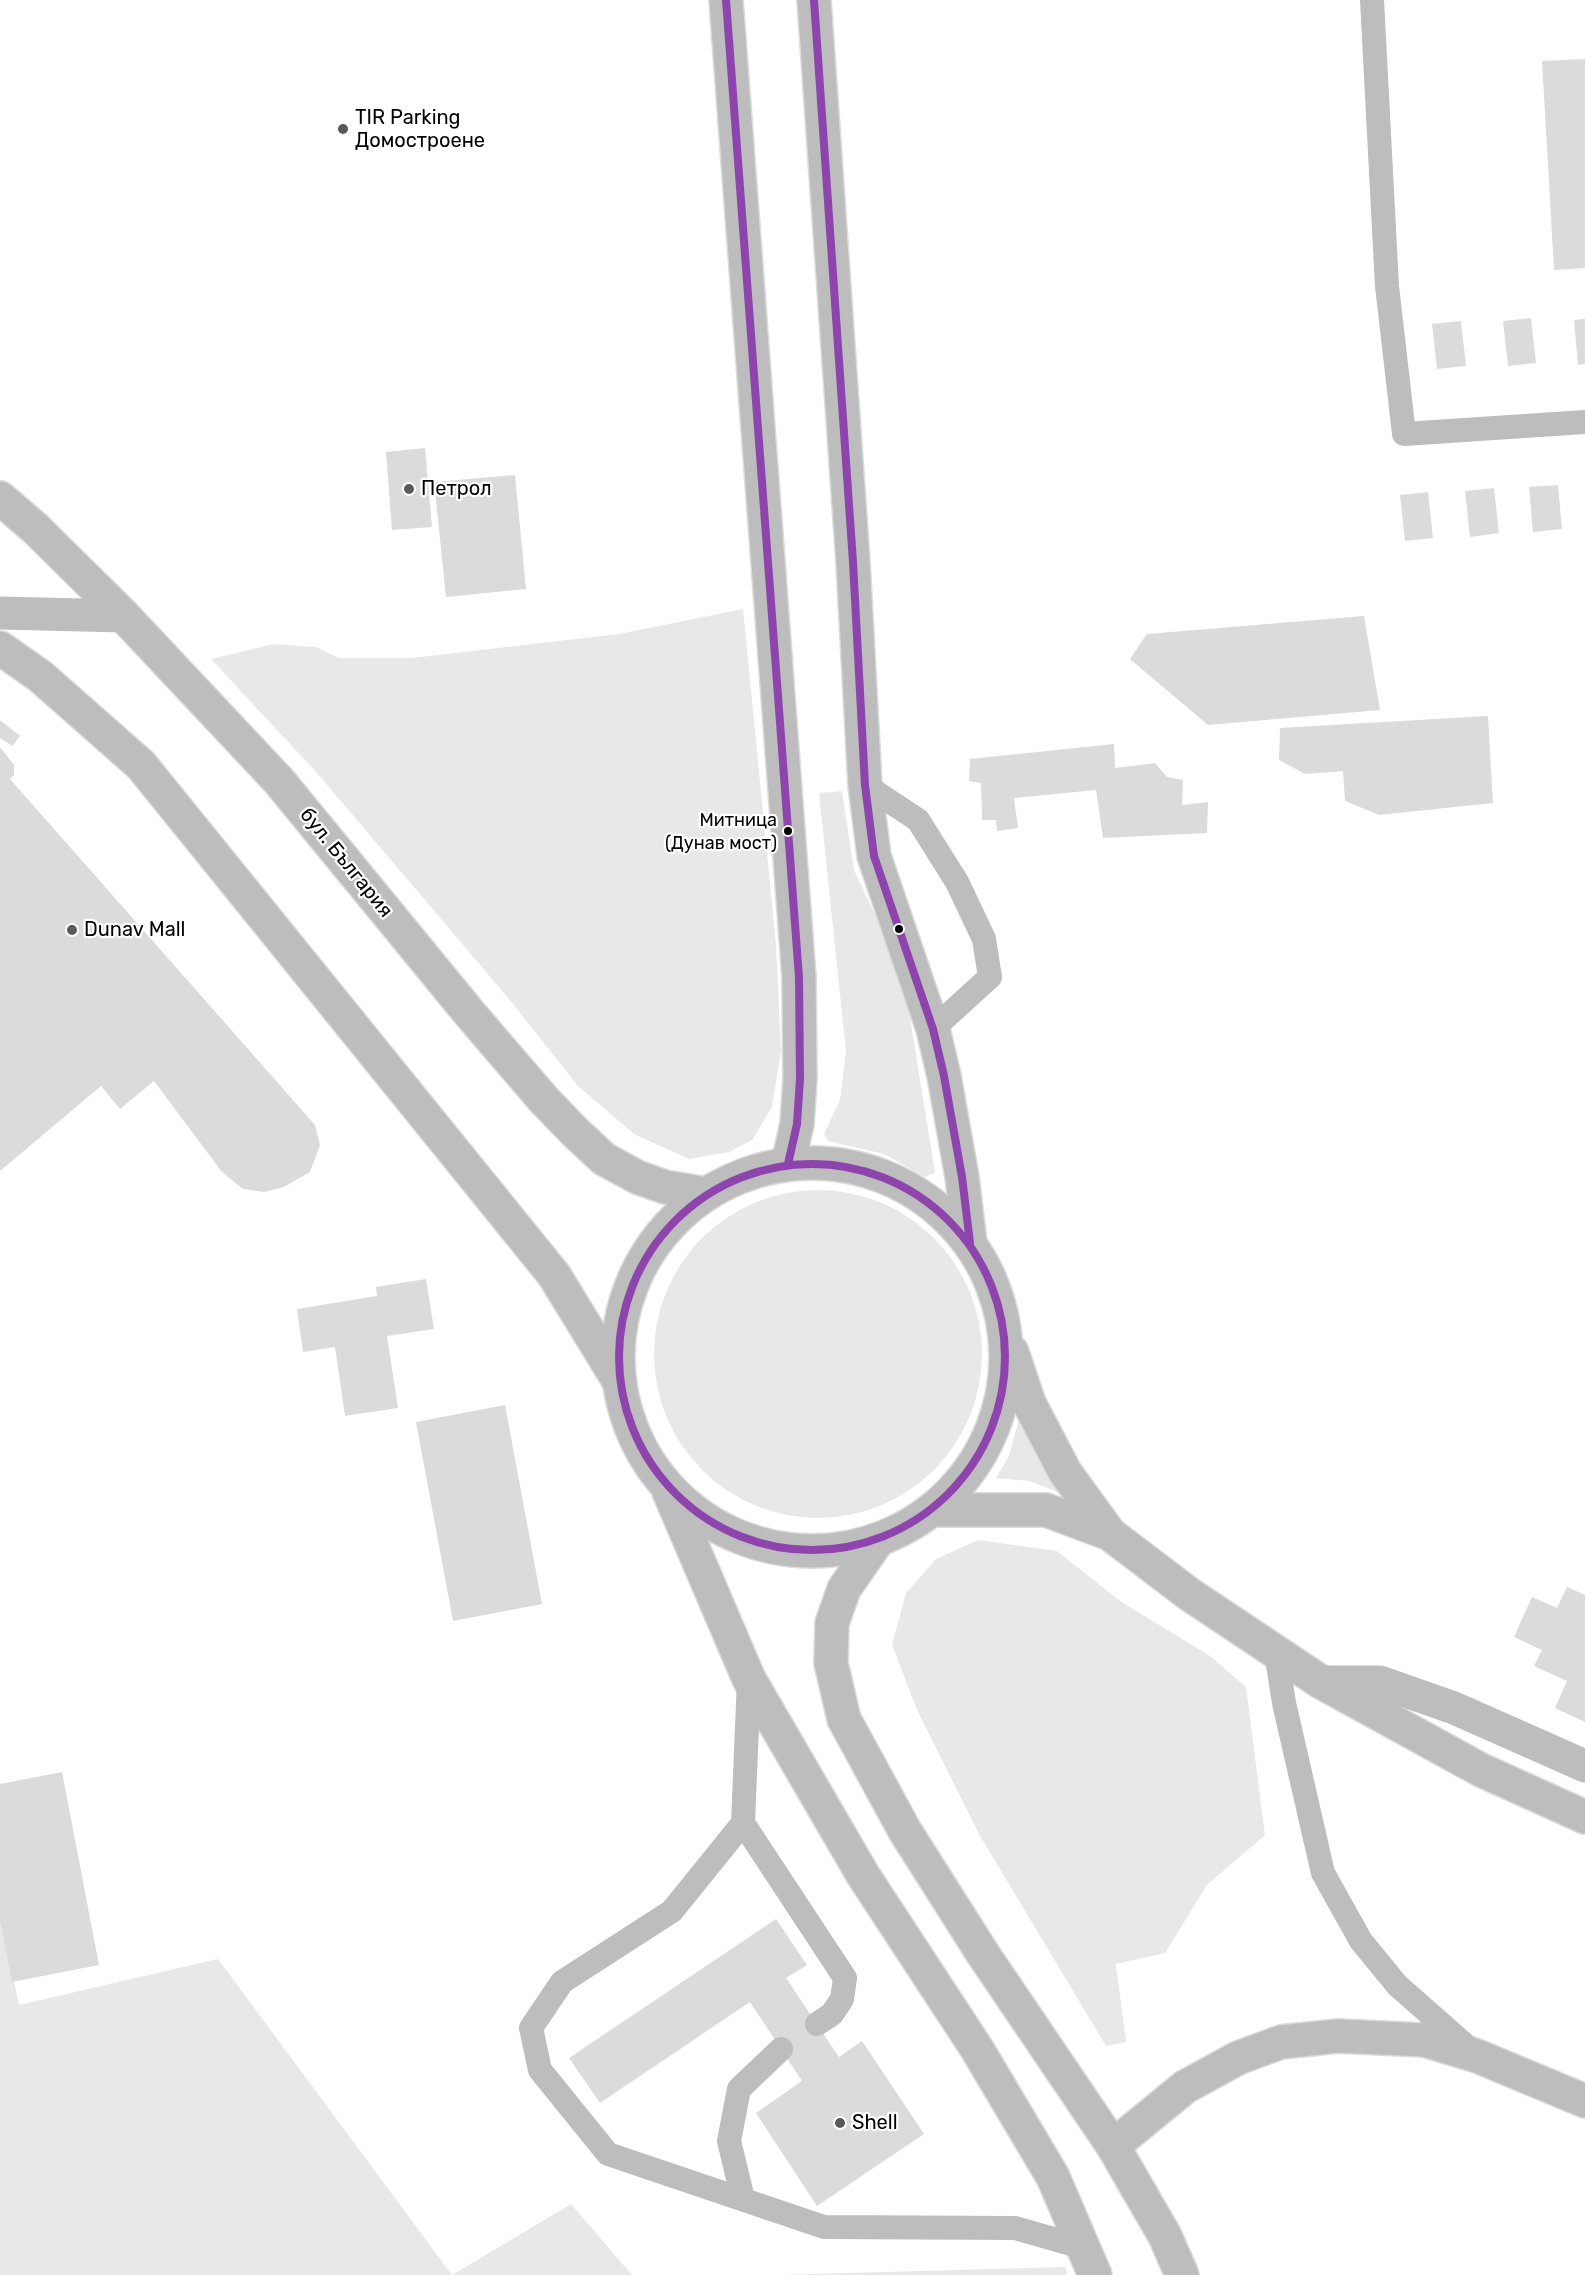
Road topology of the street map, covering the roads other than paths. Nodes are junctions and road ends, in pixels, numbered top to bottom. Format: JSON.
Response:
{"nodes":[{"id":1,"x":726,"y":0,"type":"edge"},
{"id":2,"x":813,"y":0,"type":"edge"},
{"id":3,"x":1372,"y":0,"type":"edge"},
{"id":4,"x":1585,"y":423,"type":"edge"},
{"id":5,"x":0,"y":498,"type":"edge"},
{"id":6,"x":0,"y":613,"type":"edge"},
{"id":7,"x":124,"y":616,"type":"junction"},
{"id":8,"x":0,"y":648,"type":"edge"},
{"id":9,"x":865,"y":785,"type":"junction"},
{"id":10,"x":933,"y":1029,"type":"junction"},
{"id":11,"x":788,"y":1164,"type":"junction"},
{"id":12,"x":706,"y":1194,"type":"junction"},
{"id":13,"x":970,"y":1243,"type":"junction"},
{"id":14,"x":1005,"y":1331,"type":"junction"},
{"id":15,"x":619,"y":1381,"type":"junction"},
{"id":16,"x":668,"y":1488,"type":"junction"},
{"id":17,"x":932,"y":1510,"type":"junction"},
{"id":18,"x":1110,"y":1534,"type":"junction"},
{"id":19,"x":878,"y":1540,"type":"junction"},
{"id":20,"x":1276,"y":1652,"type":"junction"},
{"id":21,"x":749,"y":1679,"type":"junction"},
{"id":22,"x":1321,"y":1682,"type":"junction"},
{"id":23,"x":1585,"y":1766,"type":"edge"},
{"id":24,"x":1585,"y":1816,"type":"edge"},
{"id":25,"x":744,"y":1823,"type":"junction"},
{"id":26,"x":817,"y":2024,"type":"dead end"},
{"id":27,"x":781,"y":2049,"type":"dead end"},
{"id":28,"x":1477,"y":2056,"type":"junction"},
{"id":29,"x":1585,"y":2101,"type":"edge"},
{"id":30,"x":1113,"y":2146,"type":"junction"},
{"id":31,"x":743,"y":2199,"type":"junction"},
{"id":32,"x":1090,"y":2261,"type":"edge"},
{"id":33,"x":1182,"y":2275,"type":"edge"}],
"edges":[{"from":1,"to":11,"type":"main road"},
{"from":2,"to":9,"type":"main road"},
{"from":3,"to":4,"type":"lane"},
{"from":5,"to":7,"type":"main road","name":"бул. България"},
{"from":6,"to":7,"type":"main road"},
{"from":7,"to":12,"type":"main road","name":"бул. България"},
{"from":8,"to":15,"type":"main road"},
{"from":9,"to":10,"type":"main road"},
{"from":9,"to":10,"type":"lane"},
{"from":10,"to":13,"type":"main road"},
{"from":11,"to":12,"type":"main road"},
{"from":11,"to":13,"type":"main road"},
{"from":12,"to":15,"type":"main road"},
{"from":13,"to":14,"type":"main road"},
{"from":14,"to":17,"type":"main road"},
{"from":14,"to":18,"type":"main road"},
{"from":15,"to":16,"type":"main road"},
{"from":16,"to":19,"type":"main road"},
{"from":16,"to":21,"type":"main road"},
{"from":17,"to":18,"type":"main road"},
{"from":17,"to":19,"type":"main road"},
{"from":18,"to":20,"type":"main road"},
{"from":19,"to":30,"type":"main road"},
{"from":20,"to":22,"type":"main road"},
{"from":20,"to":28,"type":"lane"},
{"from":21,"to":25,"type":"lane"},
{"from":21,"to":32,"type":"main road"},
{"from":22,"to":23,"type":"main road"},
{"from":22,"to":24,"type":"main road"},
{"from":25,"to":26,"type":"lane"},
{"from":25,"to":31,"type":"lane"},
{"from":27,"to":31,"type":"lane"},
{"from":28,"to":29,"type":"main road"},
{"from":28,"to":30,"type":"main road"},
{"from":30,"to":33,"type":"main road"},
{"from":31,"to":32,"type":"lane"}]}
